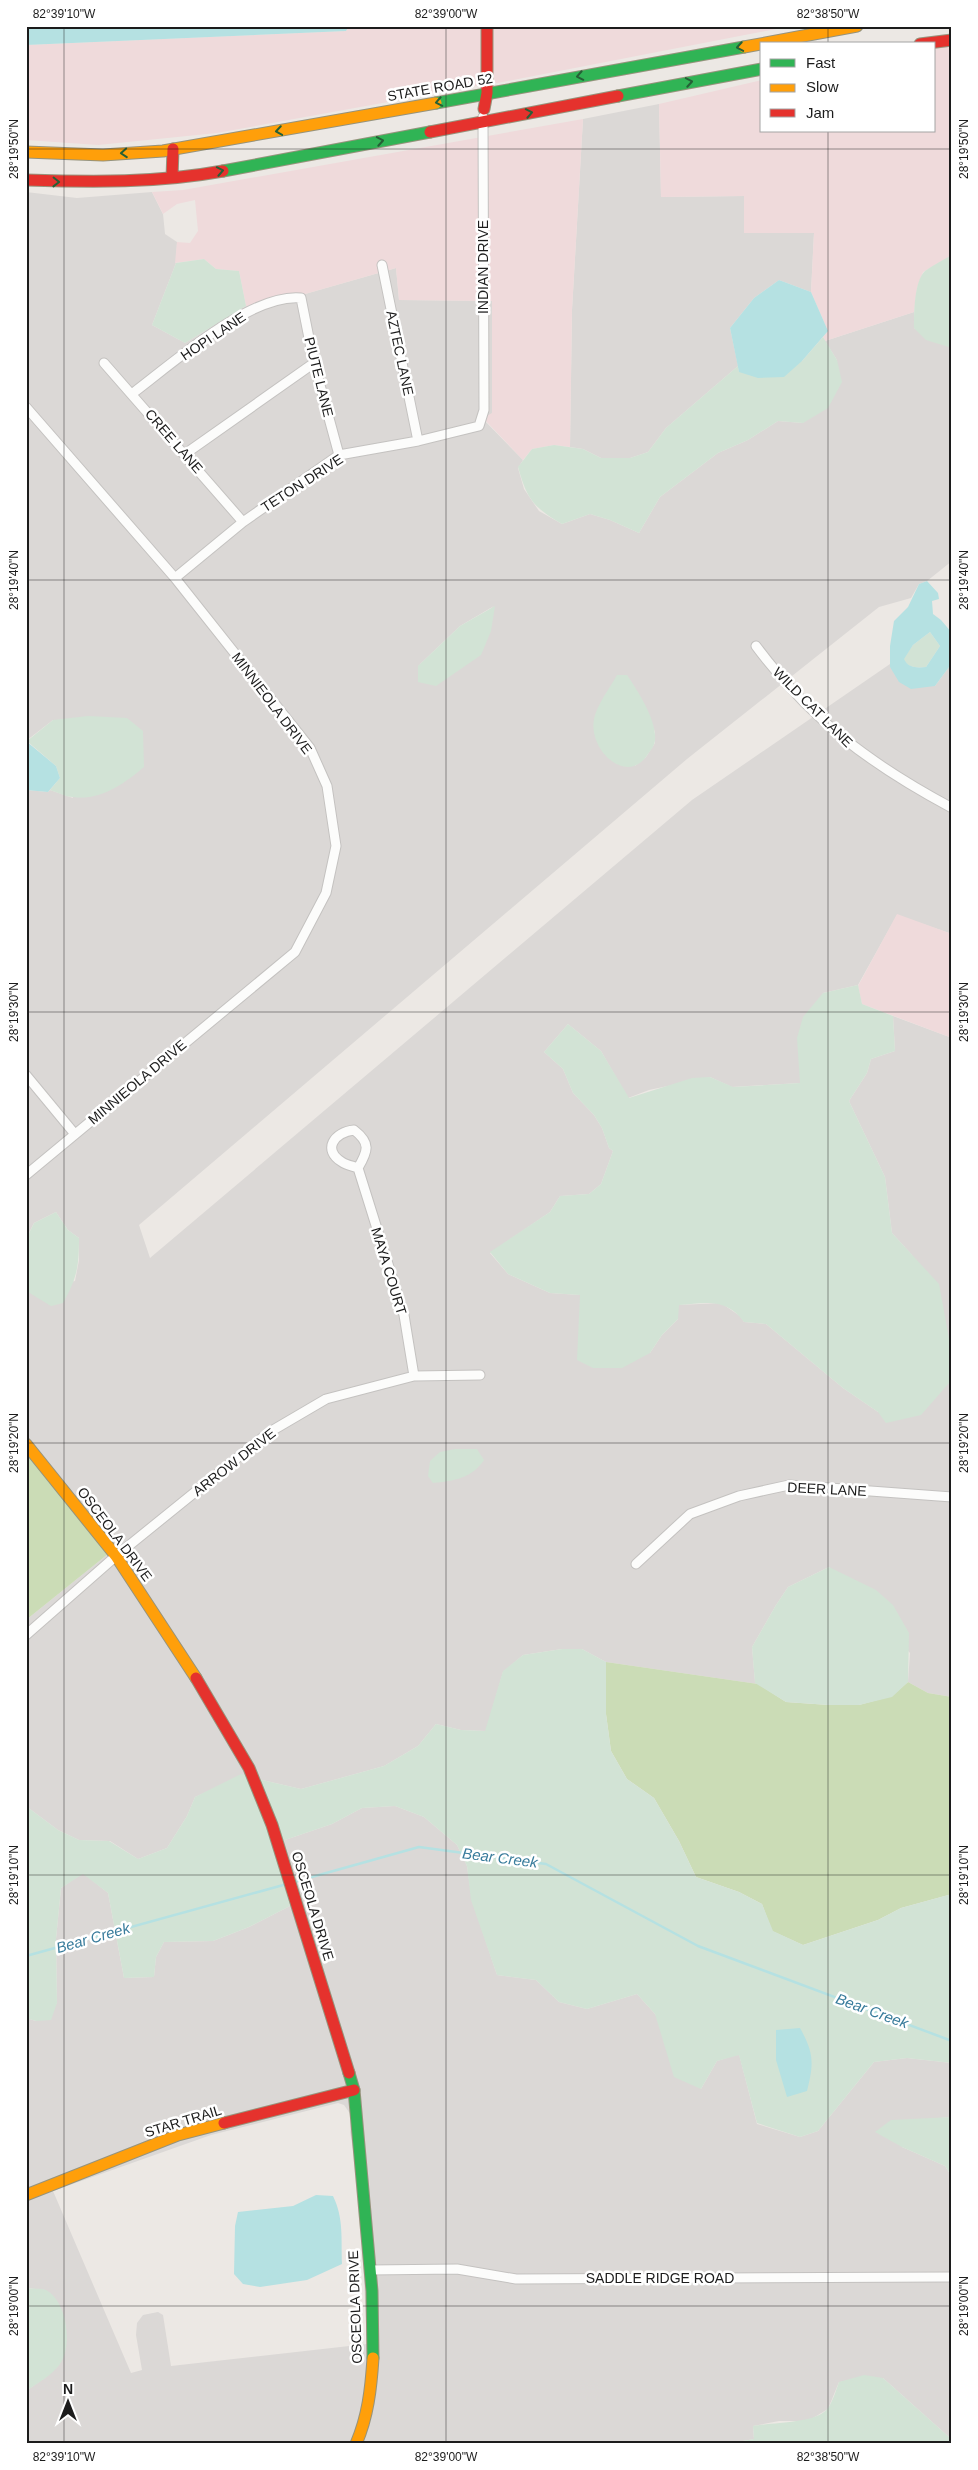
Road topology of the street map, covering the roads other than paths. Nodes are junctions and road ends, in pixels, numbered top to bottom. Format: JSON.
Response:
{"nodes":[{"id":1,"x":487,"y":26,"type":"edge"},
{"id":2,"x":857,"y":26,"type":"edge"},
{"id":3,"x":952,"y":40,"type":"edge"},
{"id":4,"x":769,"y":42,"type":"edge"},
{"id":5,"x":936,"y":42,"type":"edge"},
{"id":6,"x":760,"y":44,"type":"edge"},
{"id":7,"x":760,"y":69,"type":"edge"},
{"id":8,"x":487,"y":93,"type":"junction"},
{"id":9,"x":484,"y":109,"type":"joint"},
{"id":10,"x":482,"y":123,"type":"junction"},
{"id":11,"x":173,"y":149,"type":"junction"},
{"id":12,"x":26,"y":152,"type":"edge"},
{"id":13,"x":172,"y":178,"type":"junction"},
{"id":14,"x":26,"y":180,"type":"edge"},
{"id":15,"x":382,"y":265,"type":"dead end"},
{"id":16,"x":301,"y":298,"type":"joint"},
{"id":17,"x":104,"y":363,"type":"dead end"},
{"id":18,"x":314,"y":363,"type":"junction"},
{"id":19,"x":133,"y":393,"type":"junction"},
{"id":20,"x":26,"y":407,"type":"edge"},
{"id":21,"x":479,"y":426,"type":"joint"},
{"id":22,"x":418,"y":441,"type":"junction"},
{"id":23,"x":185,"y":454,"type":"junction"},
{"id":24,"x":339,"y":455,"type":"junction"},
{"id":25,"x":243,"y":522,"type":"junction"},
{"id":26,"x":175,"y":578,"type":"junction"},
{"id":27,"x":756,"y":646,"type":"dead end"},
{"id":28,"x":952,"y":808,"type":"edge"},
{"id":29,"x":26,"y":1075,"type":"edge"},
{"id":30,"x":74,"y":1134,"type":"junction"},
{"id":31,"x":358,"y":1168,"type":"junction"},
{"id":32,"x":26,"y":1174,"type":"edge"},
{"id":33,"x":414,"y":1376,"type":"junction"},
{"id":34,"x":480,"y":1376,"type":"dead end"},
{"id":35,"x":26,"y":1444,"type":"edge"},
{"id":36,"x":952,"y":1497,"type":"edge"},
{"id":37,"x":116,"y":1556,"type":"junction"},
{"id":38,"x":636,"y":1564,"type":"dead end"},
{"id":39,"x":26,"y":1634,"type":"edge"},
{"id":40,"x":354,"y":2090,"type":"junction"},
{"id":41,"x":26,"y":2194,"type":"edge"},
{"id":42,"x":370,"y":2270,"type":"junction"},
{"id":43,"x":952,"y":2277,"type":"edge"},
{"id":44,"x":356,"y":2444,"type":"edge"}],
"edges":[{"from":1,"to":8,"type":"main road"},
{"from":2,"to":4,"type":"main road","name":"STATE ROAD 52","one_way":true},
{"from":3,"to":5,"type":"main road"},
{"from":6,"to":8,"type":"main road","name":"STATE ROAD 52","one_way":true},
{"from":10,"to":7,"type":"main road","one_way":true},
{"from":8,"to":9,"type":"main road"},
{"from":8,"to":11,"type":"main road","name":"STATE ROAD 52","one_way":true},
{"from":9,"to":10,"type":"street","name":"INDIAN DRIVE"},
{"from":13,"to":10,"type":"main road","one_way":true},
{"from":10,"to":21,"type":"street","name":"INDIAN DRIVE"},
{"from":11,"to":12,"type":"main road","name":"STATE ROAD 52","one_way":true},
{"from":11,"to":13,"type":"main road"},
{"from":14,"to":13,"type":"main road","one_way":true},
{"from":15,"to":22,"type":"street","name":"AZTEC LANE"},
{"from":16,"to":18,"type":"street","name":"PIUTE LANE"},
{"from":16,"to":19,"type":"street","name":"HOPI LANE"},
{"from":17,"to":19,"type":"street","name":"CREE LANE"},
{"from":18,"to":23,"type":"street"},
{"from":18,"to":24,"type":"street","name":"PIUTE LANE"},
{"from":19,"to":23,"type":"street","name":"CREE LANE"},
{"from":20,"to":26,"type":"street","name":"MINNIEOLA DRIVE"},
{"from":21,"to":22,"type":"street","name":"TETON DRIVE"},
{"from":22,"to":24,"type":"street","name":"TETON DRIVE"},
{"from":23,"to":25,"type":"street","name":"CREE LANE"},
{"from":24,"to":25,"type":"street","name":"TETON DRIVE"},
{"from":25,"to":26,"type":"street","name":"TETON DRIVE"},
{"from":26,"to":30,"type":"street","name":"MINNIEOLA DRIVE"},
{"from":27,"to":28,"type":"street","name":"WILD CAT LANE"},
{"from":29,"to":30,"type":"street"},
{"from":30,"to":32,"type":"street","name":"MINNIEOLA DRIVE"},
{"from":31,"to":31,"type":"street"},
{"from":31,"to":33,"type":"street","name":"MAYA COURT"},
{"from":33,"to":34,"type":"street","name":"ARROW DRIVE"},
{"from":33,"to":37,"type":"street","name":"ARROW DRIVE"},
{"from":35,"to":37,"type":"main road","name":"OSCEOLA DRIVE"},
{"from":36,"to":38,"type":"street","name":"DEER LANE"},
{"from":37,"to":39,"type":"street","name":"ARROW DRIVE"},
{"from":37,"to":40,"type":"main road","name":"OSCEOLA DRIVE"},
{"from":40,"to":41,"type":"main road","name":"STAR TRAIL"},
{"from":40,"to":42,"type":"main road","name":"OSCEOLA DRIVE"},
{"from":42,"to":43,"type":"street","name":"SADDLE RIDGE ROAD"},
{"from":42,"to":44,"type":"main road","name":"OSCEOLA DRIVE"}]}
